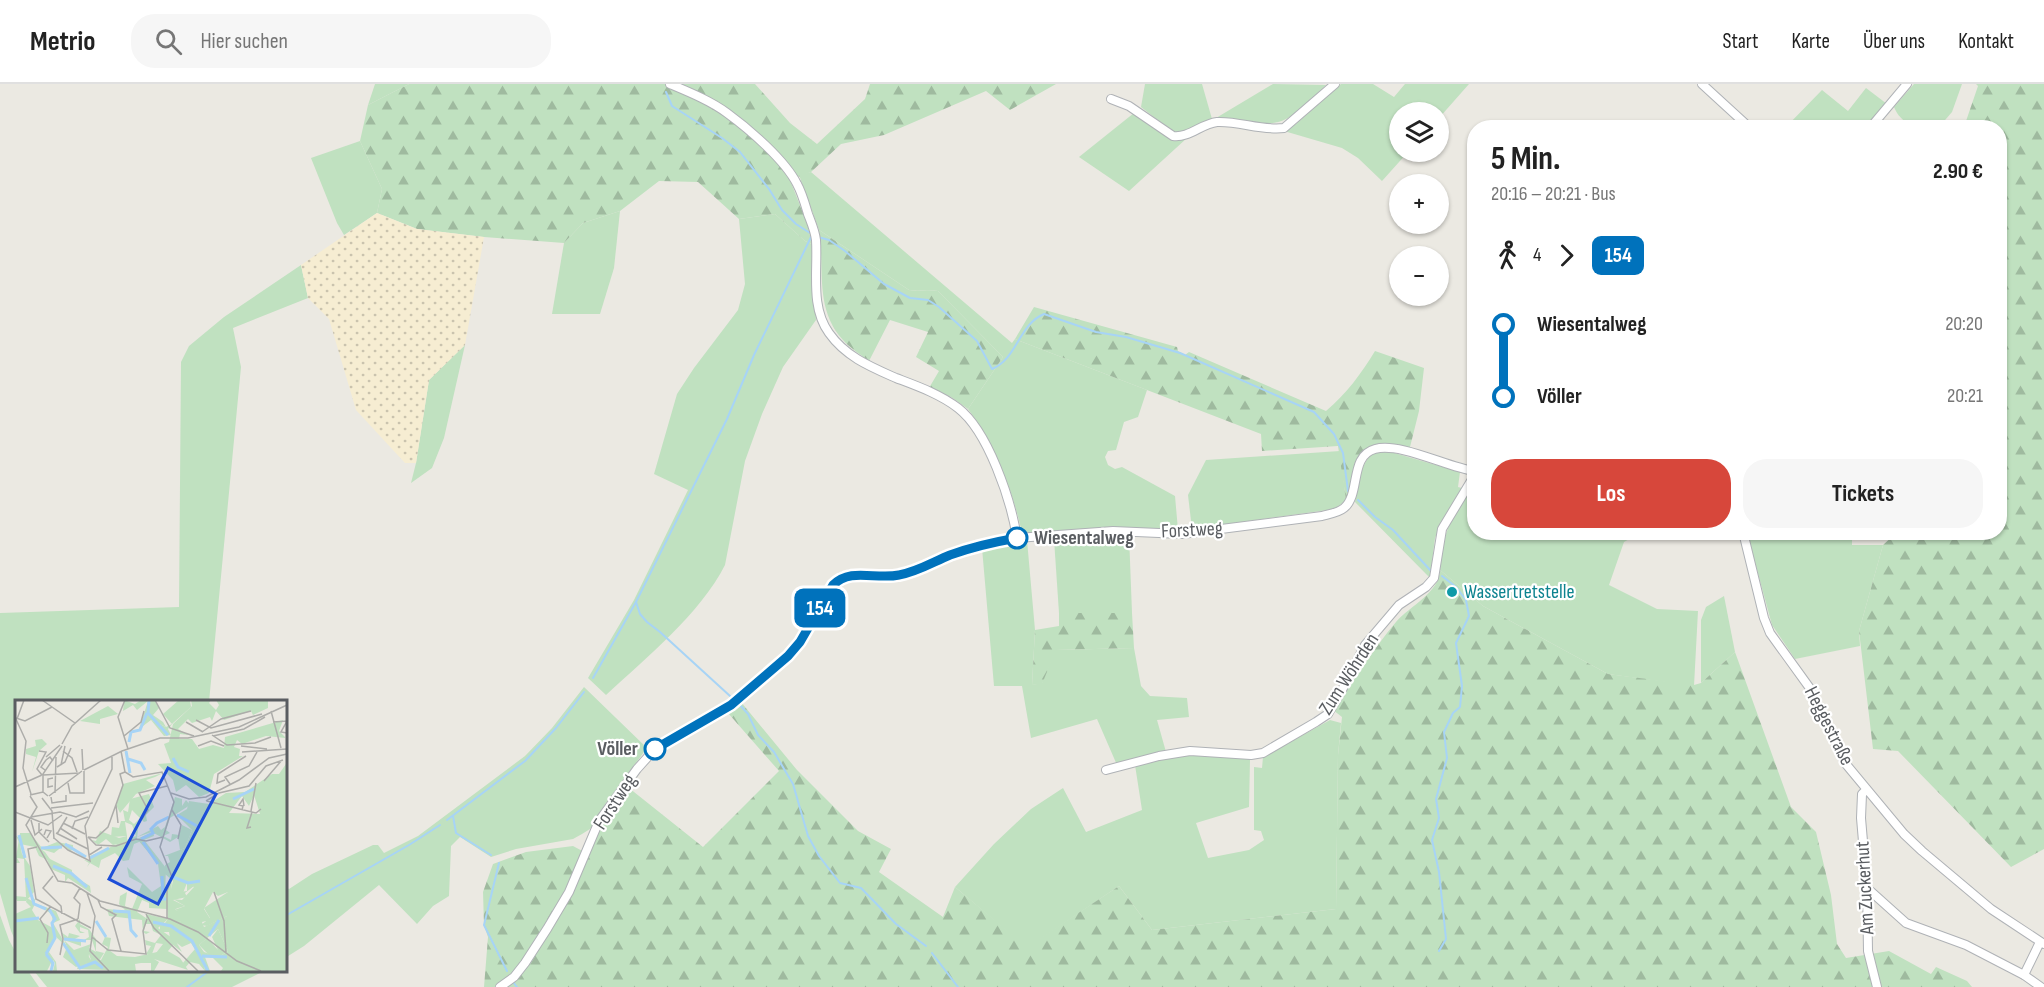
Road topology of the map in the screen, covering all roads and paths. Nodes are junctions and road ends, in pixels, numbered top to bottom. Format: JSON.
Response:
{"nodes":[{"id":1,"x":670,"y":84,"type":"edge"},
{"id":2,"x":1335,"y":84,"type":"edge"},
{"id":3,"x":1702,"y":84,"type":"edge"},
{"id":4,"x":1907,"y":84,"type":"edge"},
{"id":5,"x":1111,"y":99,"type":"dead end"},
{"id":6,"x":1741,"y":120,"type":"edge"},
{"id":7,"x":1877,"y":120,"type":"edge"},
{"id":8,"x":1467,"y":469,"type":"edge"},
{"id":9,"x":1467,"y":488,"type":"edge"},
{"id":10,"x":1017,"y":538,"type":"junction"},
{"id":11,"x":1745,"y":540,"type":"edge"},
{"id":12,"x":1106,"y":770,"type":"dead end"},
{"id":13,"x":1866,"y":790,"type":"junction"},
{"id":14,"x":1867,"y":888,"type":"junction"},
{"id":15,"x":2042,"y":943,"type":"edge"},
{"id":16,"x":2024,"y":975,"type":"junction"},
{"id":17,"x":500,"y":987,"type":"edge"},
{"id":18,"x":1877,"y":987,"type":"edge"},
{"id":19,"x":2041,"y":987,"type":"edge"}],
"edges":[{"from":1,"to":10,"type":"street"},
{"from":2,"to":5,"type":"street"},
{"from":3,"to":6,"type":"street"},
{"from":4,"to":7,"type":"street"},
{"from":8,"to":10,"type":"street","name":"Forstweg"},
{"from":9,"to":12,"type":"street","name":"Zum Wöhrden"},
{"from":10,"to":17,"type":"street","name":"Forstweg"},
{"from":11,"to":13,"type":"street","name":"Heggestraße"},
{"from":13,"to":14,"type":"street","name":"Am Zuckerhut"},
{"from":13,"to":15,"type":"street","name":"Heggestraße"},
{"from":14,"to":16,"type":"street"},
{"from":14,"to":18,"type":"street","name":"Am Zuckerhut"},
{"from":15,"to":16,"type":"street"},
{"from":16,"to":19,"type":"street"}]}
